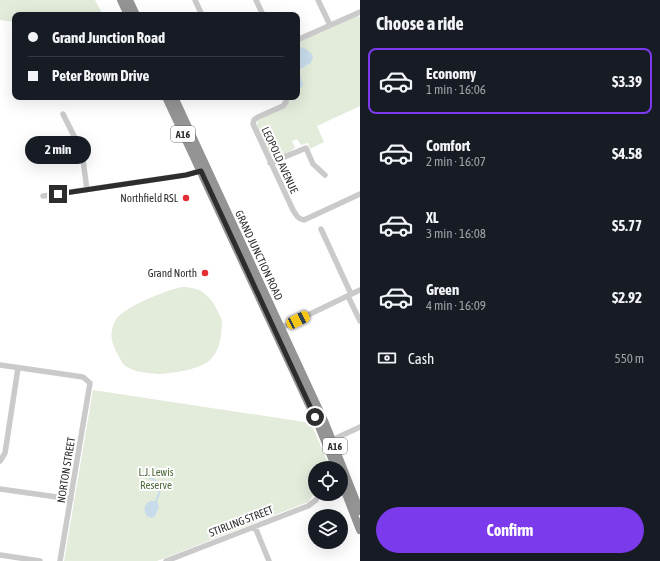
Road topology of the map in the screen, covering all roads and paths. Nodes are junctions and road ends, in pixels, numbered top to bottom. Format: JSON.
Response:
{"nodes":[{"id":1,"x":121,"y":0,"type":"edge"},
{"id":2,"x":129,"y":0,"type":"edge"},
{"id":3,"x":195,"y":0,"type":"edge"},
{"id":4,"x":256,"y":0,"type":"edge"},
{"id":5,"x":318,"y":0,"type":"edge"},
{"id":6,"x":127,"y":12,"type":"edge"},
{"id":7,"x":135,"y":12,"type":"edge"},
{"id":8,"x":201,"y":12,"type":"edge"},
{"id":9,"x":262,"y":12,"type":"edge"},
{"id":10,"x":360,"y":12,"type":"edge"},
{"id":11,"x":330,"y":25,"type":"junction"},
{"id":12,"x":300,"y":39,"type":"edge"},
{"id":13,"x":168,"y":100,"type":"edge"},
{"id":14,"x":175,"y":100,"type":"edge"},
{"id":15,"x":286,"y":100,"type":"edge"},
{"id":16,"x":63,"y":114,"type":"dead end"},
{"id":17,"x":270,"y":163,"type":"junction"},
{"id":18,"x":204,"y":170,"type":"junction"},
{"id":19,"x":325,"y":174,"type":"dead end"},
{"id":20,"x":87,"y":190,"type":"junction"},
{"id":21,"x":360,"y":194,"type":"edge"},
{"id":22,"x":43,"y":196,"type":"dead end"},
{"id":23,"x":321,"y":228,"type":"dead end"},
{"id":24,"x":360,"y":290,"type":"edge"},
{"id":25,"x":350,"y":295,"type":"junction"},
{"id":26,"x":360,"y":322,"type":"edge"},
{"id":27,"x":278,"y":329,"type":"junction"},
{"id":28,"x":0,"y":365,"type":"edge"},
{"id":29,"x":18,"y":368,"type":"junction"},
{"id":30,"x":360,"y":427,"type":"edge"},
{"id":31,"x":332,"y":440,"type":"junction"},
{"id":32,"x":0,"y":461,"type":"edge"},
{"id":33,"x":333,"y":461,"type":"edge"},
{"id":34,"x":338,"y":461,"type":"edge"},
{"id":35,"x":348,"y":487,"type":"edge"},
{"id":36,"x":0,"y":489,"type":"edge"},
{"id":37,"x":348,"y":495,"type":"edge"},
{"id":38,"x":71,"y":499,"type":"junction"},
{"id":39,"x":358,"y":500,"type":"edge"},
{"id":40,"x":315,"y":501,"type":"edge"},
{"id":41,"x":360,"y":511,"type":"edge"},
{"id":42,"x":255,"y":527,"type":"junction"},
{"id":43,"x":360,"y":530,"type":"edge"},
{"id":44,"x":0,"y":555,"type":"edge"},
{"id":45,"x":40,"y":561,"type":"edge"},
{"id":46,"x":60,"y":561,"type":"edge"},
{"id":47,"x":166,"y":561,"type":"edge"},
{"id":48,"x":268,"y":561,"type":"edge"}],
"edges":[{"from":1,"to":6,"type":"highway"},
{"from":2,"to":7,"type":"highway"},
{"from":3,"to":8,"type":"street"},
{"from":4,"to":9,"type":"street"},
{"from":5,"to":11,"type":"street"},
{"from":10,"to":11,"type":"street"},
{"from":11,"to":12,"type":"street"},
{"from":13,"to":18,"type":"highway","name":"GRAND JUNCTION ROAD","number":"A16"},
{"from":14,"to":18,"type":"highway","name":"GRAND JUNCTION ROAD","number":"A16"},
{"from":15,"to":17,"type":"street","name":"LEOPOLD AVENUE"},
{"from":16,"to":20,"type":"street"},
{"from":17,"to":19,"type":"street"},
{"from":17,"to":21,"type":"street","name":"LEOPOLD AVENUE"},
{"from":18,"to":20,"type":"street"},
{"from":18,"to":27,"type":"highway","name":"GRAND JUNCTION ROAD","number":"A16"},
{"from":20,"to":22,"type":"street"},
{"from":23,"to":25,"type":"street"},
{"from":24,"to":25,"type":"street"},
{"from":25,"to":26,"type":"street"},
{"from":25,"to":27,"type":"street"},
{"from":27,"to":31,"type":"highway","name":"GRAND JUNCTION ROAD","number":"A16"},
{"from":27,"to":33,"type":"highway","name":"GRAND JUNCTION ROAD","number":"A16"},
{"from":28,"to":29,"type":"street"},
{"from":29,"to":32,"type":"street"},
{"from":29,"to":38,"type":"street","name":"NORTON STREET"},
{"from":30,"to":31,"type":"street"},
{"from":31,"to":34,"type":"highway","name":"GRAND JUNCTION ROAD","number":"A16"},
{"from":35,"to":39,"type":"highway","name":"GRAND JUNCTION ROAD","number":"A16"},
{"from":36,"to":38,"type":"street"},
{"from":37,"to":43,"type":"highway","name":"GRAND JUNCTION ROAD","number":"A16"},
{"from":38,"to":46,"type":"street","name":"NORTON STREET"},
{"from":39,"to":41,"type":"highway","name":"GRAND JUNCTION ROAD","number":"A16"},
{"from":40,"to":42,"type":"street","name":"STIRLING STREET"},
{"from":42,"to":47,"type":"street","name":"STIRLING STREET"},
{"from":42,"to":48,"type":"street"},
{"from":44,"to":45,"type":"street"}]}
